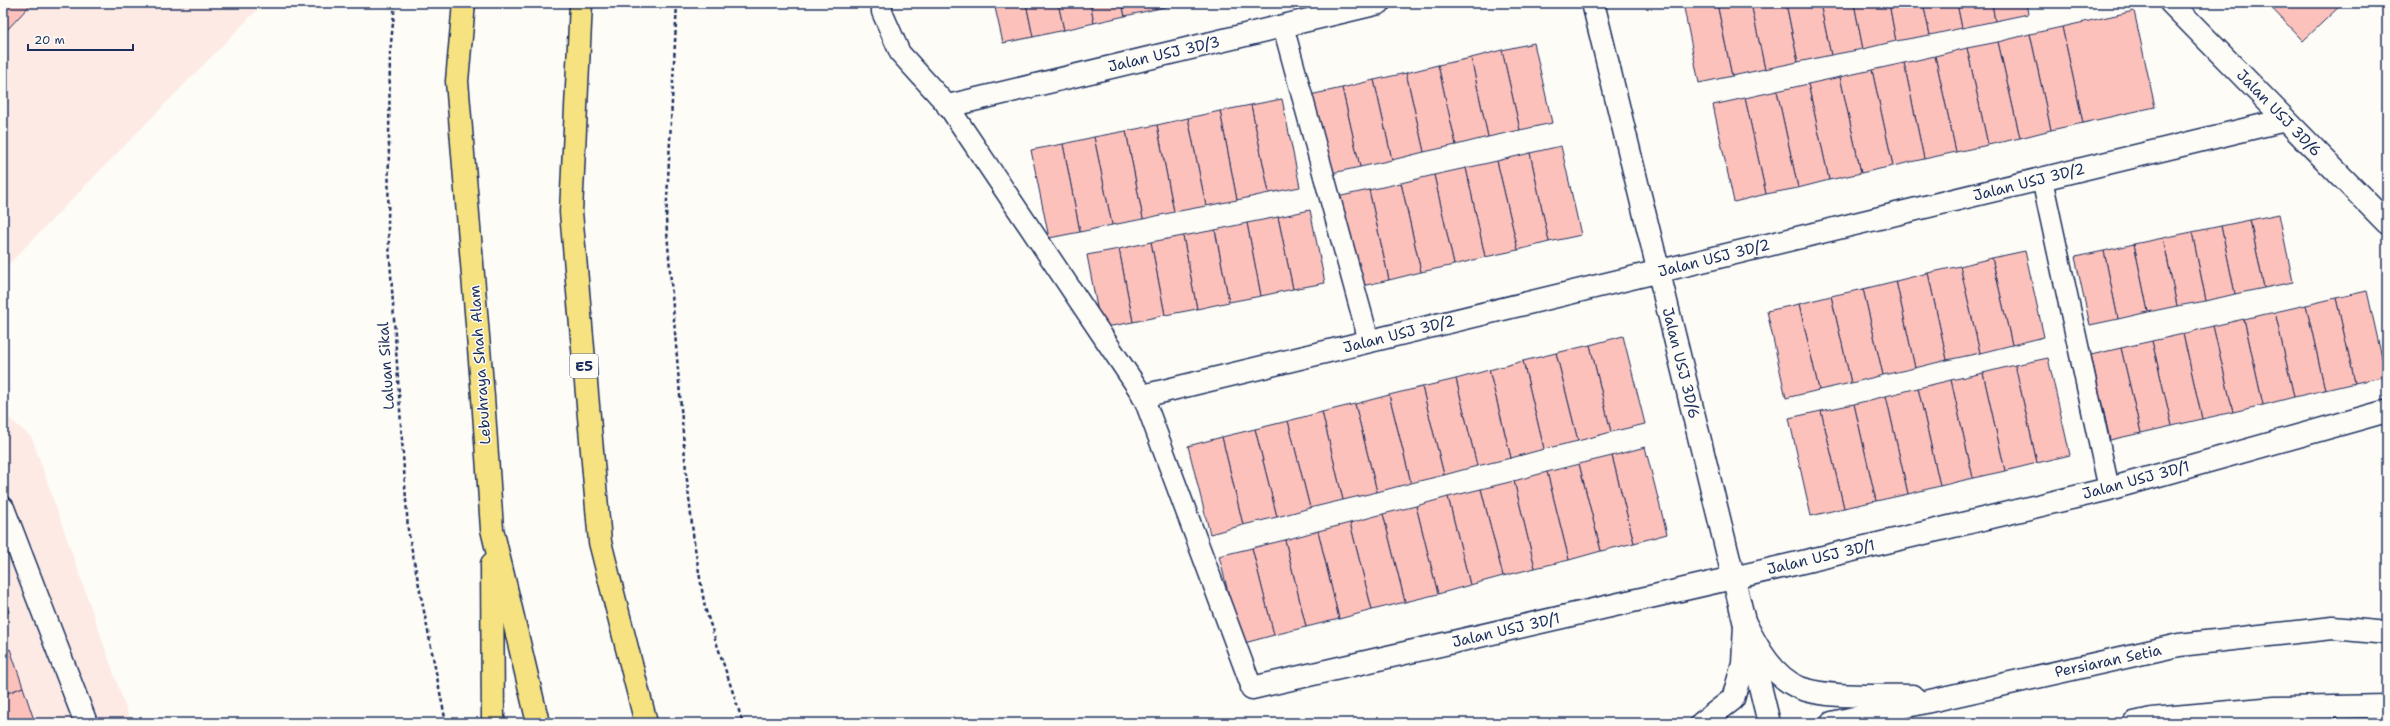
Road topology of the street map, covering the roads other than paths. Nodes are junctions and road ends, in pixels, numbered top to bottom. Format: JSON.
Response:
{"nodes":[{"id":1,"x":464,"y":3,"type":"edge"},
{"id":2,"x":581,"y":3,"type":"edge"},
{"id":3,"x":882,"y":3,"type":"edge"},
{"id":4,"x":1379,"y":3,"type":"edge"},
{"id":5,"x":1592,"y":3,"type":"edge"},
{"id":6,"x":2171,"y":3,"type":"edge"},
{"id":7,"x":1283,"y":26,"type":"junction"},
{"id":8,"x":948,"y":106,"type":"junction"},
{"id":9,"x":2286,"y":120,"type":"junction"},
{"id":10,"x":2042,"y":179,"type":"junction"},
{"id":11,"x":2387,"y":223,"type":"edge"},
{"id":12,"x":1658,"y":271,"type":"junction"},
{"id":13,"x":1369,"y":341,"type":"junction"},
{"id":14,"x":1143,"y":396,"type":"junction"},
{"id":15,"x":2387,"y":411,"type":"edge"},
{"id":16,"x":2109,"y":489,"type":"junction"},
{"id":17,"x":3,"y":508,"type":"edge"},
{"id":18,"x":492,"y":529,"type":"junction"},
{"id":19,"x":1733,"y":578,"type":"junction"},
{"id":20,"x":1745,"y":623,"type":"junction"},
{"id":21,"x":2387,"y":633,"type":"edge"},
{"id":22,"x":1252,"y":688,"type":"joint"},
{"id":23,"x":1944,"y":697,"type":"junction"},
{"id":24,"x":2387,"y":706,"type":"edge"},
{"id":25,"x":86,"y":723,"type":"edge"},
{"id":26,"x":493,"y":723,"type":"edge"},
{"id":27,"x":538,"y":723,"type":"edge"},
{"id":28,"x":646,"y":723,"type":"edge"},
{"id":29,"x":1702,"y":723,"type":"edge"},
{"id":30,"x":1769,"y":723,"type":"edge"},
{"id":31,"x":1832,"y":723,"type":"edge"},
{"id":32,"x":2134,"y":723,"type":"edge"}],
"edges":[{"from":1,"to":18,"type":"highway","name":"Lebuhraya Shah Alam"},
{"from":2,"to":28,"type":"highway","number":"E5"},
{"from":3,"to":8,"type":"lane"},
{"from":4,"to":7,"type":"street","name":"Jalan USJ 3D/3"},
{"from":5,"to":12,"type":"street","name":"Jalan USJ 3D/6"},
{"from":6,"to":9,"type":"street","name":"Jalan USJ 3D/6"},
{"from":7,"to":8,"type":"street","name":"Jalan USJ 3D/3"},
{"from":7,"to":13,"type":"lane"},
{"from":8,"to":14,"type":"lane"},
{"from":9,"to":10,"type":"street","name":"Jalan USJ 3D/2"},
{"from":9,"to":11,"type":"street","name":"Jalan USJ 3D/6"},
{"from":10,"to":12,"type":"street","name":"Jalan USJ 3D/2"},
{"from":10,"to":16,"type":"lane"},
{"from":12,"to":13,"type":"street","name":"Jalan USJ 3D/2"},
{"from":12,"to":19,"type":"street","name":"Jalan USJ 3D/6"},
{"from":13,"to":14,"type":"street","name":"Jalan USJ 3D/2"},
{"from":14,"to":22,"type":"lane"},
{"from":15,"to":16,"type":"street","name":"Jalan USJ 3D/1"},
{"from":16,"to":19,"type":"street","name":"Jalan USJ 3D/1"},
{"from":17,"to":25,"type":"street"},
{"from":18,"to":26,"type":"highway"},
{"from":18,"to":27,"type":"highway","name":"Lebuhraya Shah Alam"},
{"from":19,"to":20,"type":"street","name":"Jalan USJ 3D/6"},
{"from":19,"to":22,"type":"street","name":"Jalan USJ 3D/1"},
{"from":20,"to":23,"type":"street"},
{"from":20,"to":29,"type":"street"},
{"from":20,"to":30,"type":"street","name":"Jalan USJ 3D/6"},
{"from":21,"to":23,"type":"street","name":"Persiaran Setia"},
{"from":23,"to":31,"type":"street","name":"Persiaran Setia"},
{"from":24,"to":32,"type":"street"}]}
